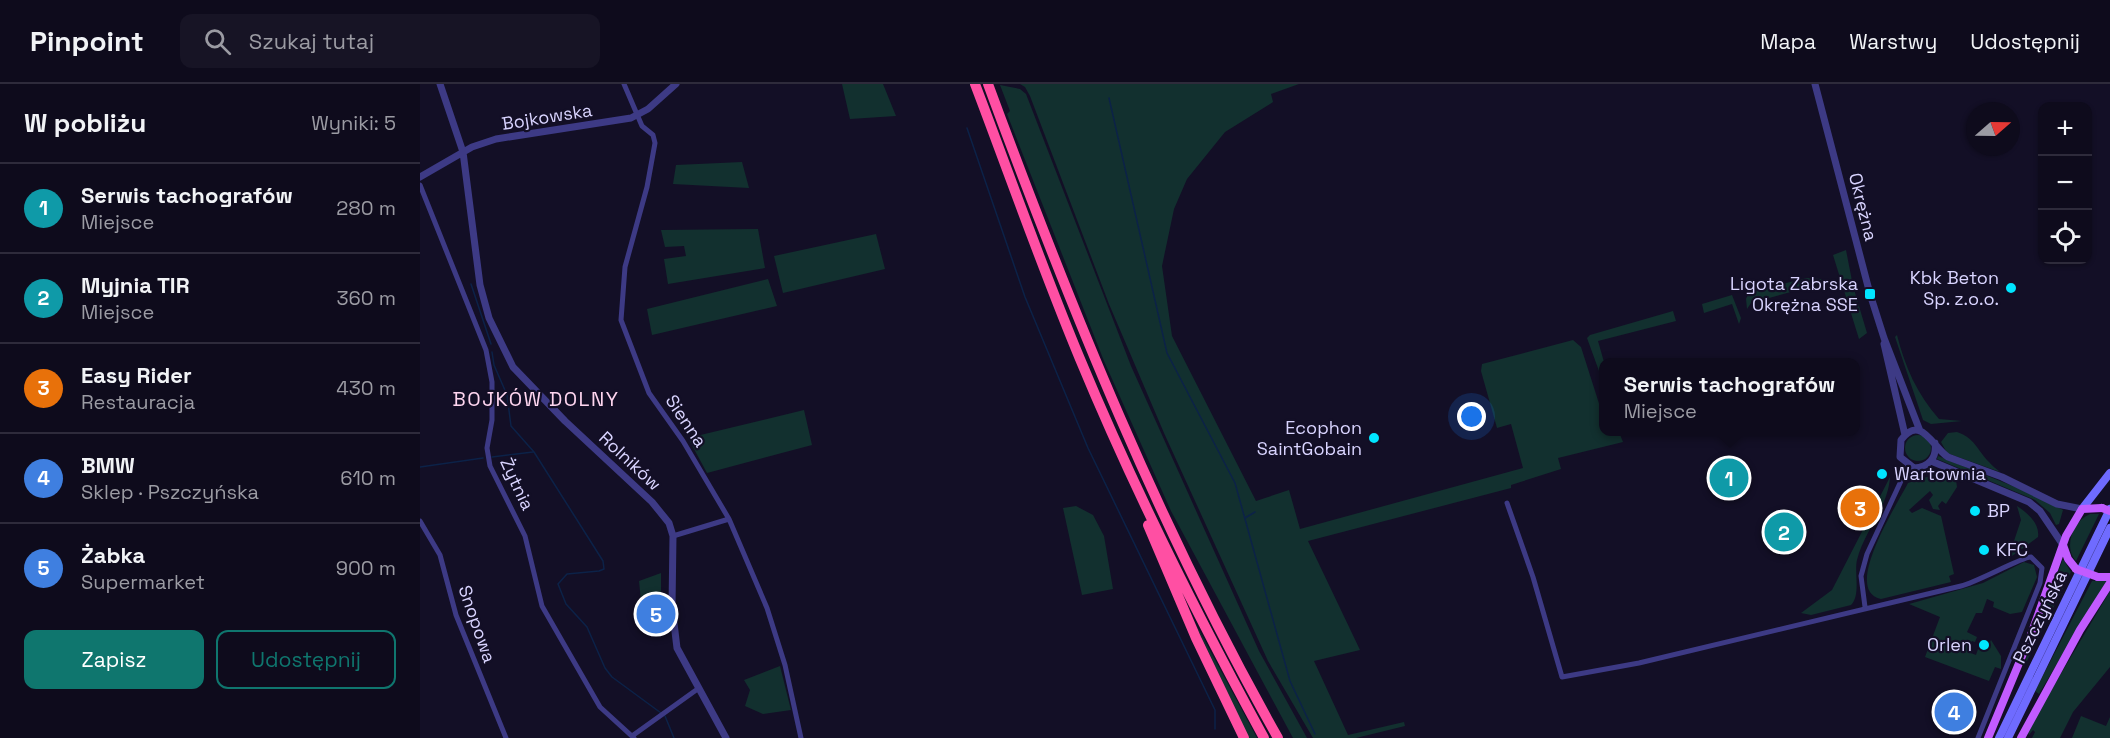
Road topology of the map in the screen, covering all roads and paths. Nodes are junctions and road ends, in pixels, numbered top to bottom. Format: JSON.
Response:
{"nodes":[{"id":1,"x":440,"y":84,"type":"edge"},
{"id":2,"x":624,"y":84,"type":"edge"},
{"id":3,"x":675,"y":84,"type":"edge"},
{"id":4,"x":975,"y":84,"type":"edge"},
{"id":5,"x":988,"y":84,"type":"edge"},
{"id":6,"x":1815,"y":84,"type":"edge"},
{"id":7,"x":636,"y":116,"type":"junction"},
{"id":8,"x":463,"y":152,"type":"junction"},
{"id":9,"x":420,"y":177,"type":"edge"},
{"id":10,"x":420,"y":185,"type":"edge"},
{"id":11,"x":1884,"y":338,"type":"junction"},
{"id":12,"x":1920,"y":431,"type":"junction"},
{"id":13,"x":1905,"y":435,"type":"junction"},
{"id":14,"x":1935,"y":443,"type":"junction"},
{"id":15,"x":1931,"y":461,"type":"junction"},
{"id":16,"x":1908,"y":466,"type":"junction"},
{"id":17,"x":2110,"y":473,"type":"edge"},
{"id":18,"x":1139,"y":493,"type":"junction"},
{"id":19,"x":1507,"y":503,"type":"dead end"},
{"id":20,"x":2082,"y":509,"type":"junction"},
{"id":21,"x":2108,"y":510,"type":"edge"},
{"id":22,"x":728,"y":516,"type":"junction"},
{"id":23,"x":420,"y":521,"type":"edge"},
{"id":24,"x":2110,"y":528,"type":"edge"},
{"id":25,"x":673,"y":536,"type":"junction"},
{"id":26,"x":2063,"y":545,"type":"junction"},
{"id":27,"x":2110,"y":577,"type":"edge"},
{"id":28,"x":2110,"y":583,"type":"edge"},
{"id":29,"x":1865,"y":607,"type":"junction"},
{"id":30,"x":699,"y":688,"type":"junction"},
{"id":31,"x":633,"y":737,"type":"edge"},
{"id":32,"x":506,"y":738,"type":"edge"},
{"id":33,"x":726,"y":738,"type":"edge"},
{"id":34,"x":801,"y":738,"type":"edge"},
{"id":35,"x":1244,"y":738,"type":"edge"},
{"id":36,"x":1264,"y":738,"type":"edge"},
{"id":37,"x":1278,"y":738,"type":"edge"},
{"id":38,"x":1978,"y":738,"type":"edge"},
{"id":39,"x":1988,"y":738,"type":"edge"},
{"id":40,"x":1999,"y":738,"type":"edge"},
{"id":41,"x":2008,"y":738,"type":"edge"},
{"id":42,"x":2020,"y":738,"type":"edge"}],
"edges":[{"from":1,"to":8,"type":"street","name":"Rolników"},
{"from":2,"to":7,"type":"street"},
{"from":3,"to":7,"type":"street","name":"Bojkowska"},
{"from":4,"to":18,"type":"highway"},
{"from":5,"to":37,"type":"highway"},
{"from":6,"to":11,"type":"street","name":"Okrężna"},
{"from":7,"to":8,"type":"street","name":"Bojkowska"},
{"from":7,"to":22,"type":"street","name":"Sienna"},
{"from":8,"to":9,"type":"street","name":"Bojkowska"},
{"from":8,"to":25,"type":"street","name":"Rolników"},
{"from":10,"to":31,"type":"street","name":"Żytnia"},
{"from":11,"to":12,"type":"street","name":"Okrężna"},
{"from":11,"to":13,"type":"street","name":"Okrężna"},
{"from":12,"to":13,"type":"street"},
{"from":12,"to":14,"type":"street"},
{"from":13,"to":16,"type":"street"},
{"from":14,"to":15,"type":"street"},
{"from":14,"to":20,"type":"street"},
{"from":15,"to":16,"type":"street"},
{"from":15,"to":26,"type":"street"},
{"from":16,"to":29,"type":"street"},
{"from":17,"to":20,"type":"main road"},
{"from":18,"to":35,"type":"highway"},
{"from":18,"to":36,"type":"highway"},
{"from":19,"to":29,"type":"street"},
{"from":20,"to":21,"type":"main road"},
{"from":20,"to":26,"type":"main road"},
{"from":21,"to":40,"type":"main road","name":"Pszczyńska"},
{"from":22,"to":25,"type":"street"},
{"from":22,"to":34,"type":"street","name":"Sienna"},
{"from":23,"to":32,"type":"street","name":"Snopowa"},
{"from":24,"to":41,"type":"main road","name":"Pszczyńska"},
{"from":25,"to":30,"type":"street","name":"Rolników"},
{"from":26,"to":27,"type":"main road","bridge":true},
{"from":26,"to":39,"type":"main road"},
{"from":28,"to":42,"type":"main road"},
{"from":29,"to":38,"type":"street"},
{"from":30,"to":31,"type":"street"},
{"from":30,"to":33,"type":"street","name":"Rolników"}]}
